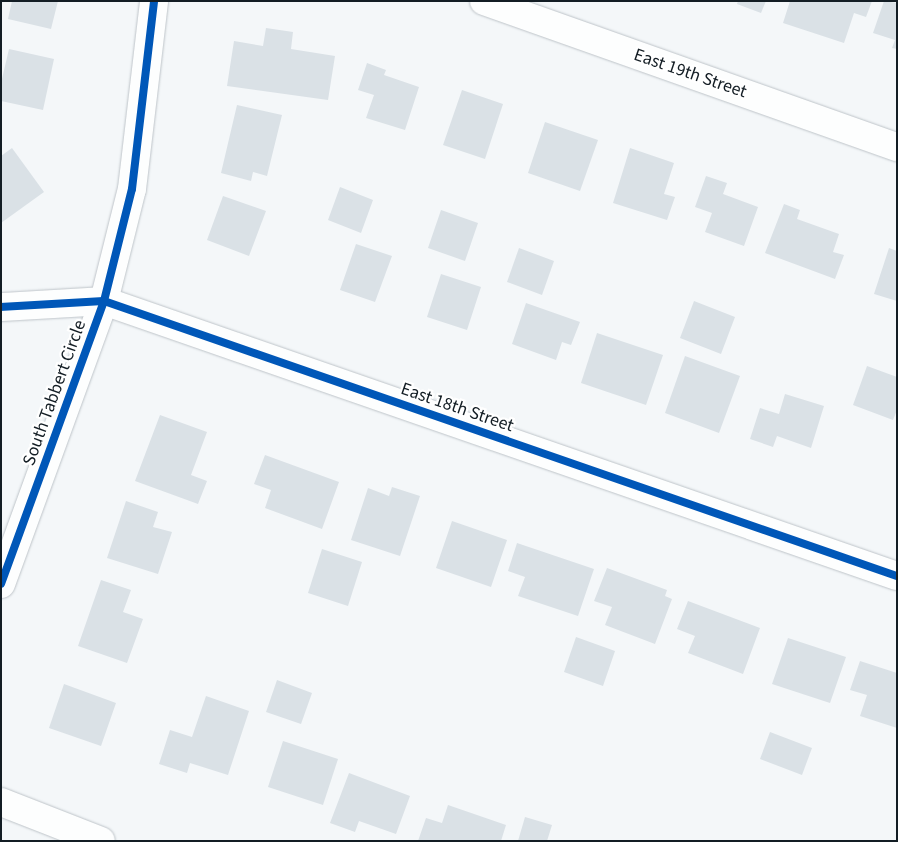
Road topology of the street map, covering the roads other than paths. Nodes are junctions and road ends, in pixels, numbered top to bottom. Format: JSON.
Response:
{"nodes":[{"id":1,"x":154,"y":1,"type":"edge"},
{"id":2,"x":484,"y":1,"type":"edge"},
{"id":3,"x":897,"y":147,"type":"edge"},
{"id":4,"x":104,"y":301,"type":"junction"},
{"id":5,"x":1,"y":307,"type":"edge"},
{"id":6,"x":897,"y":576,"type":"edge"},
{"id":7,"x":1,"y":584,"type":"edge"},
{"id":8,"x":1,"y":802,"type":"edge"},
{"id":9,"x":101,"y":841,"type":"edge"}],
"edges":[{"from":1,"to":4,"type":"street","name":"South Tabbert Circle"},
{"from":2,"to":3,"type":"street","name":"East 19th Street"},
{"from":4,"to":5,"type":"street","name":"East 18th Street"},
{"from":4,"to":6,"type":"street","name":"East 18th Street"},
{"from":4,"to":7,"type":"street","name":"South Tabbert Circle"},
{"from":8,"to":9,"type":"street"}]}
